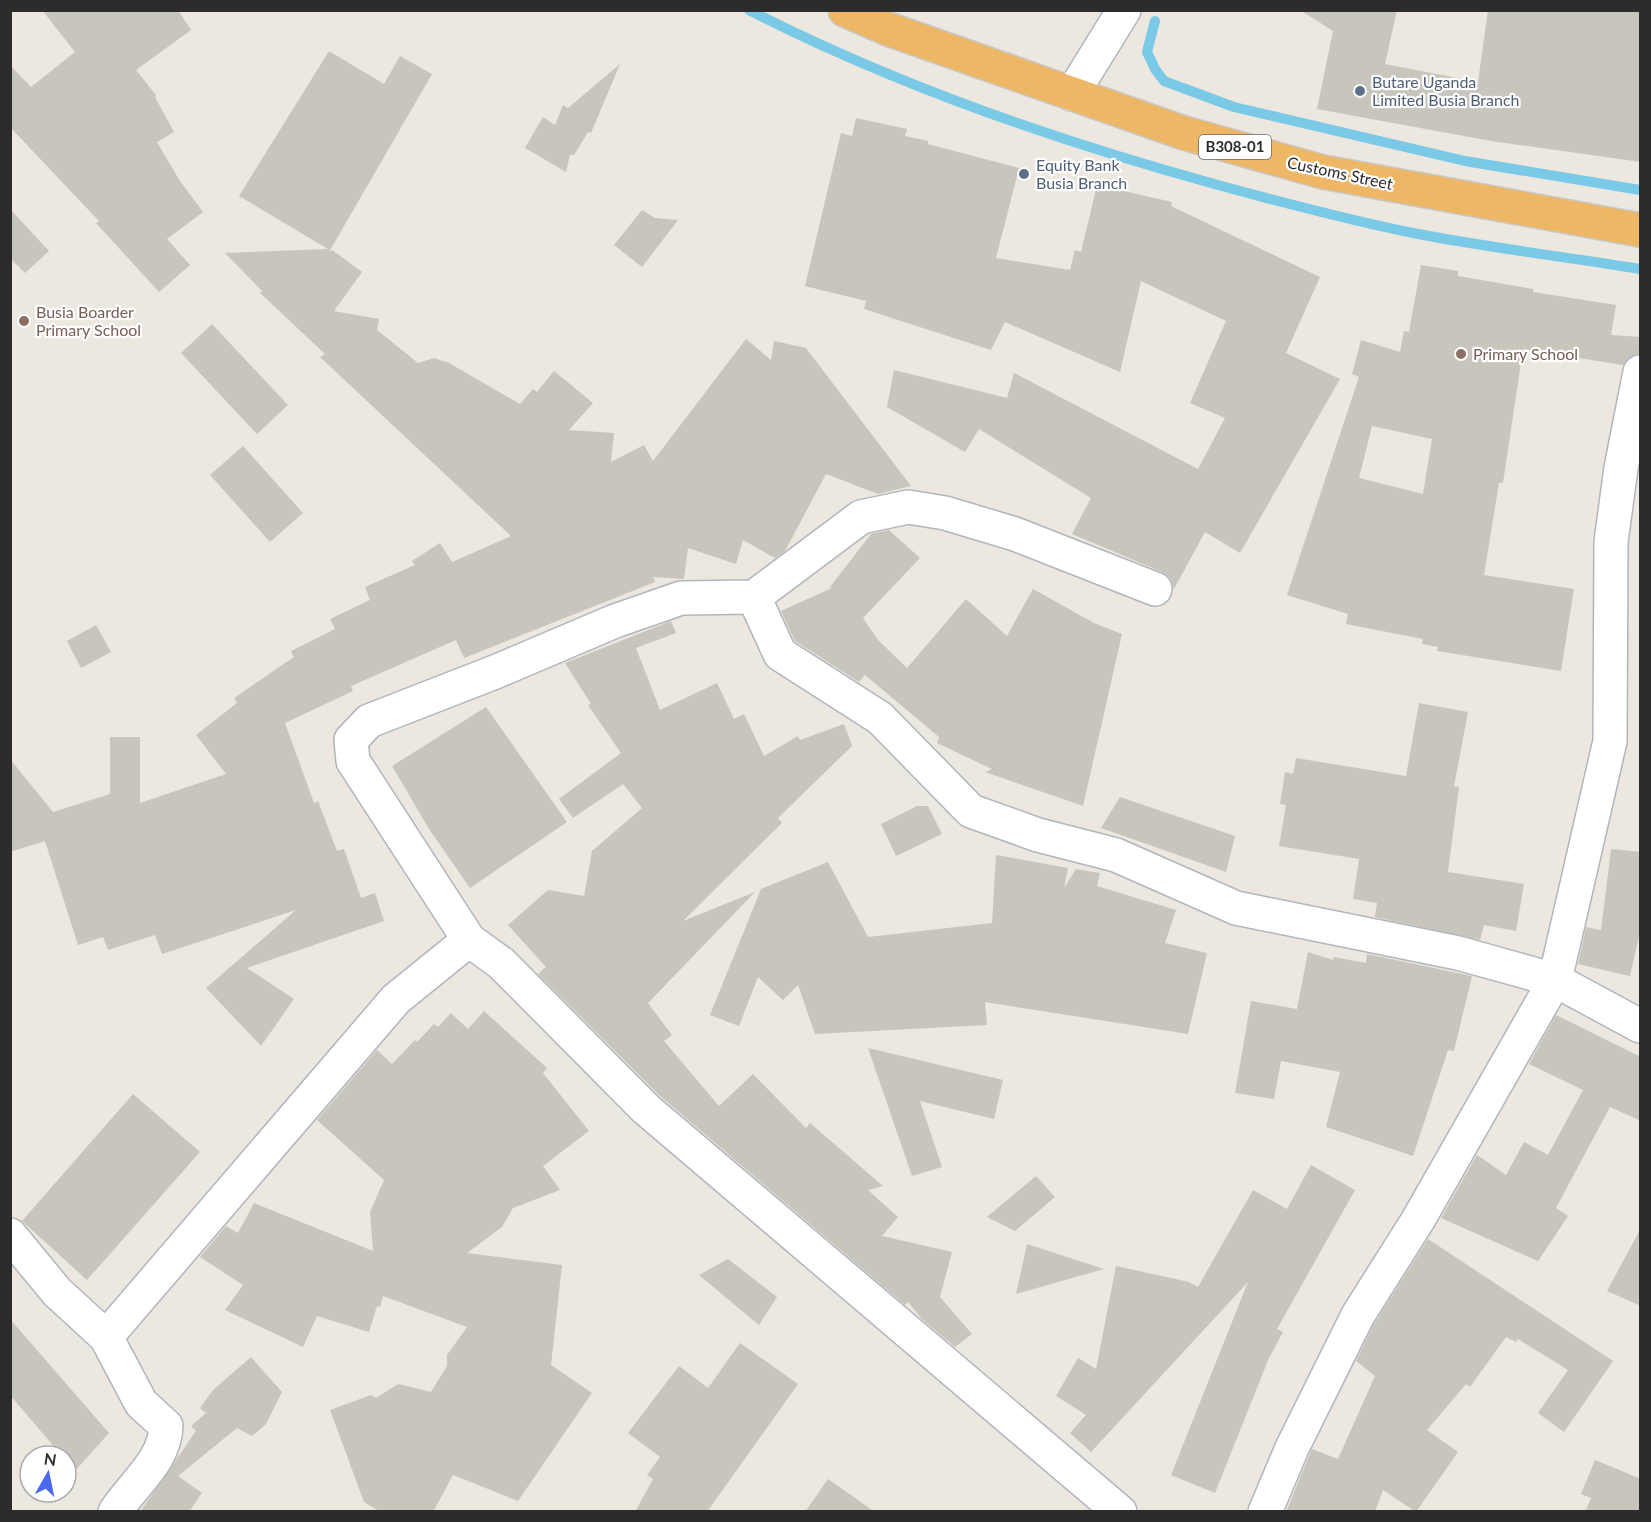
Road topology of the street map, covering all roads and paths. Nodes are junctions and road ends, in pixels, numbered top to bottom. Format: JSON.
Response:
{"nodes":[{"id":1,"x":845,"y":10,"type":"edge"},
{"id":2,"x":1124,"y":10,"type":"edge"},
{"id":3,"x":1072,"y":93,"type":"junction"},
{"id":4,"x":1641,"y":230,"type":"edge"},
{"id":5,"x":1641,"y":372,"type":"edge"},
{"id":6,"x":1155,"y":589,"type":"dead end"},
{"id":7,"x":754,"y":597,"type":"junction"},
{"id":8,"x":469,"y":940,"type":"junction"},
{"id":9,"x":1555,"y":980,"type":"junction"},
{"id":10,"x":1641,"y":1026,"type":"edge"},
{"id":11,"x":10,"y":1235,"type":"edge"},
{"id":12,"x":106,"y":1337,"type":"junction"},
{"id":13,"x":115,"y":1512,"type":"edge"},
{"id":14,"x":1120,"y":1512,"type":"edge"},
{"id":15,"x":1265,"y":1512,"type":"edge"}],
"edges":[{"from":1,"to":3,"type":"highway","name":"Customs Street","number":"B308-01"},
{"from":2,"to":3,"type":"street"},
{"from":3,"to":4,"type":"highway","name":"Customs Street","number":"B308-01"},
{"from":5,"to":9,"type":"street"},
{"from":6,"to":7,"type":"street"},
{"from":7,"to":8,"type":"street"},
{"from":7,"to":9,"type":"street"},
{"from":8,"to":12,"type":"street"},
{"from":8,"to":14,"type":"street"},
{"from":9,"to":10,"type":"street"},
{"from":9,"to":15,"type":"street"},
{"from":11,"to":12,"type":"street"},
{"from":12,"to":13,"type":"street"}]}
